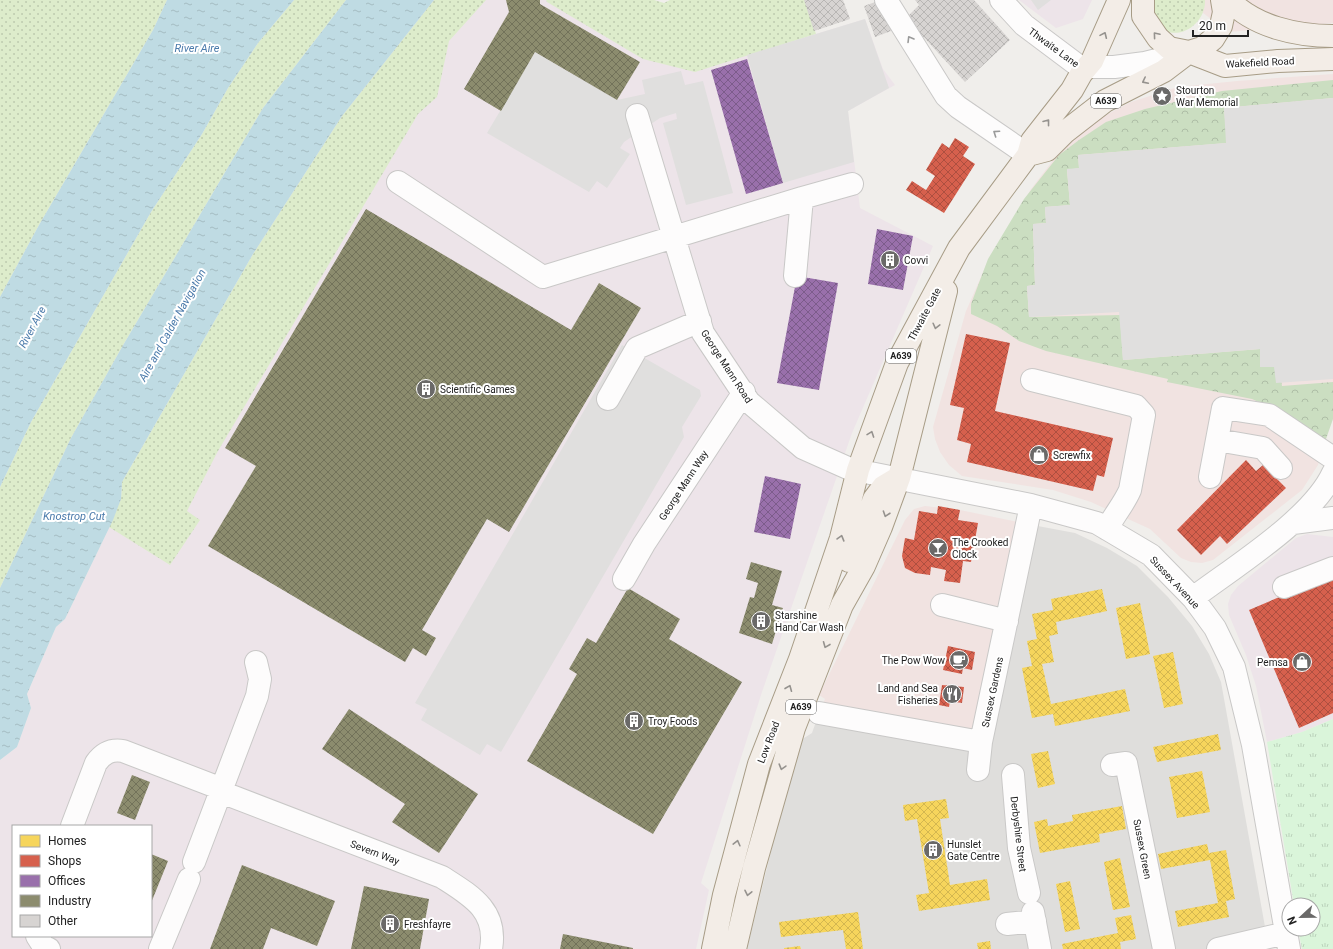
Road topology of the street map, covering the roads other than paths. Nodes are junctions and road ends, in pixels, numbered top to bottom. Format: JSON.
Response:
{"nodes":[{"id":1,"x":886,"y":0,"type":"edge"},
{"id":2,"x":1001,"y":0,"type":"edge"},
{"id":3,"x":1119,"y":0,"type":"edge"},
{"id":4,"x":1142,"y":0,"type":"edge"},
{"id":5,"x":1222,"y":0,"type":"edge"},
{"id":6,"x":1229,"y":0,"type":"edge"},
{"id":7,"x":1333,"y":36,"type":"edge"},
{"id":8,"x":1189,"y":52,"type":"junction"},
{"id":9,"x":1333,"y":59,"type":"edge"},
{"id":10,"x":1086,"y":68,"type":"junction"},
{"id":11,"x":637,"y":115,"type":"dead end"},
{"id":12,"x":1028,"y":155,"type":"junction"},
{"id":13,"x":398,"y":182,"type":"dead end"},
{"id":14,"x":852,"y":184,"type":"dead end"},
{"id":15,"x":802,"y":198,"type":"junction"},
{"id":16,"x":675,"y":236,"type":"junction"},
{"id":17,"x":958,"y":248,"type":"junction"},
{"id":18,"x":795,"y":276,"type":"dead end"},
{"id":19,"x":700,"y":321,"type":"junction"},
{"id":20,"x":1032,"y":380,"type":"dead end"},
{"id":21,"x":744,"y":392,"type":"junction"},
{"id":22,"x":608,"y":399,"type":"dead end"},
{"id":23,"x":1217,"y":440,"type":"junction"},
{"id":24,"x":1333,"y":458,"type":"edge"},
{"id":25,"x":1281,"y":468,"type":"dead end"},
{"id":26,"x":858,"y":470,"type":"junction"},
{"id":27,"x":1333,"y":473,"type":"edge"},
{"id":28,"x":1210,"y":477,"type":"dead end"},
{"id":29,"x":899,"y":478,"type":"junction"},
{"id":30,"x":1031,"y":505,"type":"junction"},
{"id":31,"x":1333,"y":518,"type":"edge"},
{"id":32,"x":1292,"y":523,"type":"junction"},
{"id":33,"x":1107,"y":529,"type":"junction"},
{"id":34,"x":1333,"y":568,"type":"edge"},
{"id":35,"x":624,"y":579,"type":"dead end"},
{"id":36,"x":1284,"y":587,"type":"dead end"},
{"id":37,"x":822,"y":594,"type":"junction"},
{"id":38,"x":1193,"y":598,"type":"junction"},
{"id":39,"x":942,"y":605,"type":"dead end"},
{"id":40,"x":1007,"y":621,"type":"junction"},
{"id":41,"x":256,"y":662,"type":"dead end"},
{"id":42,"x":819,"y":713,"type":"dead end"},
{"id":43,"x":981,"y":742,"type":"junction"},
{"id":44,"x":1112,"y":764,"type":"dead end"},
{"id":45,"x":978,"y":770,"type":"dead end"},
{"id":46,"x":1013,"y":775,"type":"dead end"},
{"id":47,"x":221,"y":790,"type":"junction"},
{"id":48,"x":72,"y":825,"type":"edge"},
{"id":49,"x":1032,"y":909,"type":"junction"},
{"id":50,"x":1007,"y":924,"type":"dead end"},
{"id":51,"x":38,"y":937,"type":"edge"},
{"id":52,"x":1288,"y":941,"type":"edge"},
{"id":53,"x":49,"y":949,"type":"edge"},
{"id":54,"x":160,"y":949,"type":"edge"},
{"id":55,"x":491,"y":949,"type":"edge"},
{"id":56,"x":713,"y":949,"type":"edge"},
{"id":57,"x":735,"y":949,"type":"edge"},
{"id":58,"x":1040,"y":949,"type":"edge"},
{"id":59,"x":1164,"y":949,"type":"edge"},
{"id":60,"x":1218,"y":949,"type":"edge"}],
"edges":[{"from":12,"to":1,"type":"street","one_way":true},
{"from":2,"to":10,"type":"street","name":"Thwaite Lane"},
{"from":10,"to":3,"type":"main road","name":"Thwaite Gate","number":"A639","one_way":true},
{"from":8,"to":4,"type":"main road","name":"Wakefield Road","one_way":true},
{"from":5,"to":8,"type":"main road"},
{"from":6,"to":7,"type":"main road"},
{"from":8,"to":9,"type":"main road","name":"Wakefield Road"},
{"from":8,"to":10,"type":"street","name":"Thwaite Lane"},
{"from":8,"to":12,"type":"main road","number":"A639","one_way":true},
{"from":12,"to":10,"type":"main road","name":"Thwaite Gate","number":"A639","one_way":true},
{"from":11,"to":16,"type":"street","name":"George Mann Road"},
{"from":12,"to":17,"type":"main road","name":"Thwaite Gate","number":"A639"},
{"from":13,"to":16,"type":"street"},
{"from":14,"to":15,"type":"street"},
{"from":15,"to":16,"type":"street"},
{"from":15,"to":18,"type":"street"},
{"from":16,"to":19,"type":"street","name":"George Mann Road"},
{"from":26,"to":17,"type":"main road","name":"Thwaite Gate","number":"A639","one_way":true},
{"from":17,"to":29,"type":"main road","name":"Thwaite Gate","number":"A639","one_way":true},
{"from":19,"to":21,"type":"street","name":"George Mann Road"},
{"from":19,"to":22,"type":"street"},
{"from":20,"to":33,"type":"street"},
{"from":21,"to":26,"type":"street","name":"George Mann Road"},
{"from":21,"to":35,"type":"street","name":"George Mann Way"},
{"from":23,"to":24,"type":"street"},
{"from":23,"to":25,"type":"street"},
{"from":23,"to":28,"type":"street"},
{"from":26,"to":29,"type":"street","name":"Sussex Avenue"},
{"from":37,"to":26,"type":"main road","name":"Low Road","number":"A639","one_way":true},
{"from":27,"to":32,"type":"street"},
{"from":29,"to":30,"type":"street","name":"Sussex Avenue"},
{"from":29,"to":37,"type":"main road","number":"A639"},
{"from":29,"to":57,"type":"main road","name":"Low Road","number":"A639","one_way":true},
{"from":30,"to":33,"type":"street","name":"Sussex Avenue"},
{"from":30,"to":40,"type":"street","name":"Sussex Gardens"},
{"from":31,"to":32,"type":"street"},
{"from":32,"to":38,"type":"street"},
{"from":33,"to":38,"type":"street","name":"Sussex Avenue"},
{"from":34,"to":36,"type":"street"},
{"from":56,"to":37,"type":"main road","name":"Low Road","number":"A639","one_way":true},
{"from":38,"to":52,"type":"street","name":"Sussex Avenue"},
{"from":39,"to":40,"type":"street"},
{"from":40,"to":43,"type":"street","name":"Sussex Gardens"},
{"from":41,"to":47,"type":"street"},
{"from":42,"to":43,"type":"street","name":"Sussex Gardens"},
{"from":43,"to":45,"type":"street"},
{"from":44,"to":59,"type":"street","name":"Sussex Green"},
{"from":46,"to":49,"type":"street","name":"Derbyshire Street"},
{"from":47,"to":48,"type":"street","name":"Severn Way"},
{"from":47,"to":54,"type":"street"},
{"from":47,"to":55,"type":"street","name":"Severn Way"},
{"from":49,"to":50,"type":"street"},
{"from":49,"to":58,"type":"street","name":"Derbyshire Street"},
{"from":51,"to":53,"type":"street"},
{"from":52,"to":60,"type":"street"}]}
